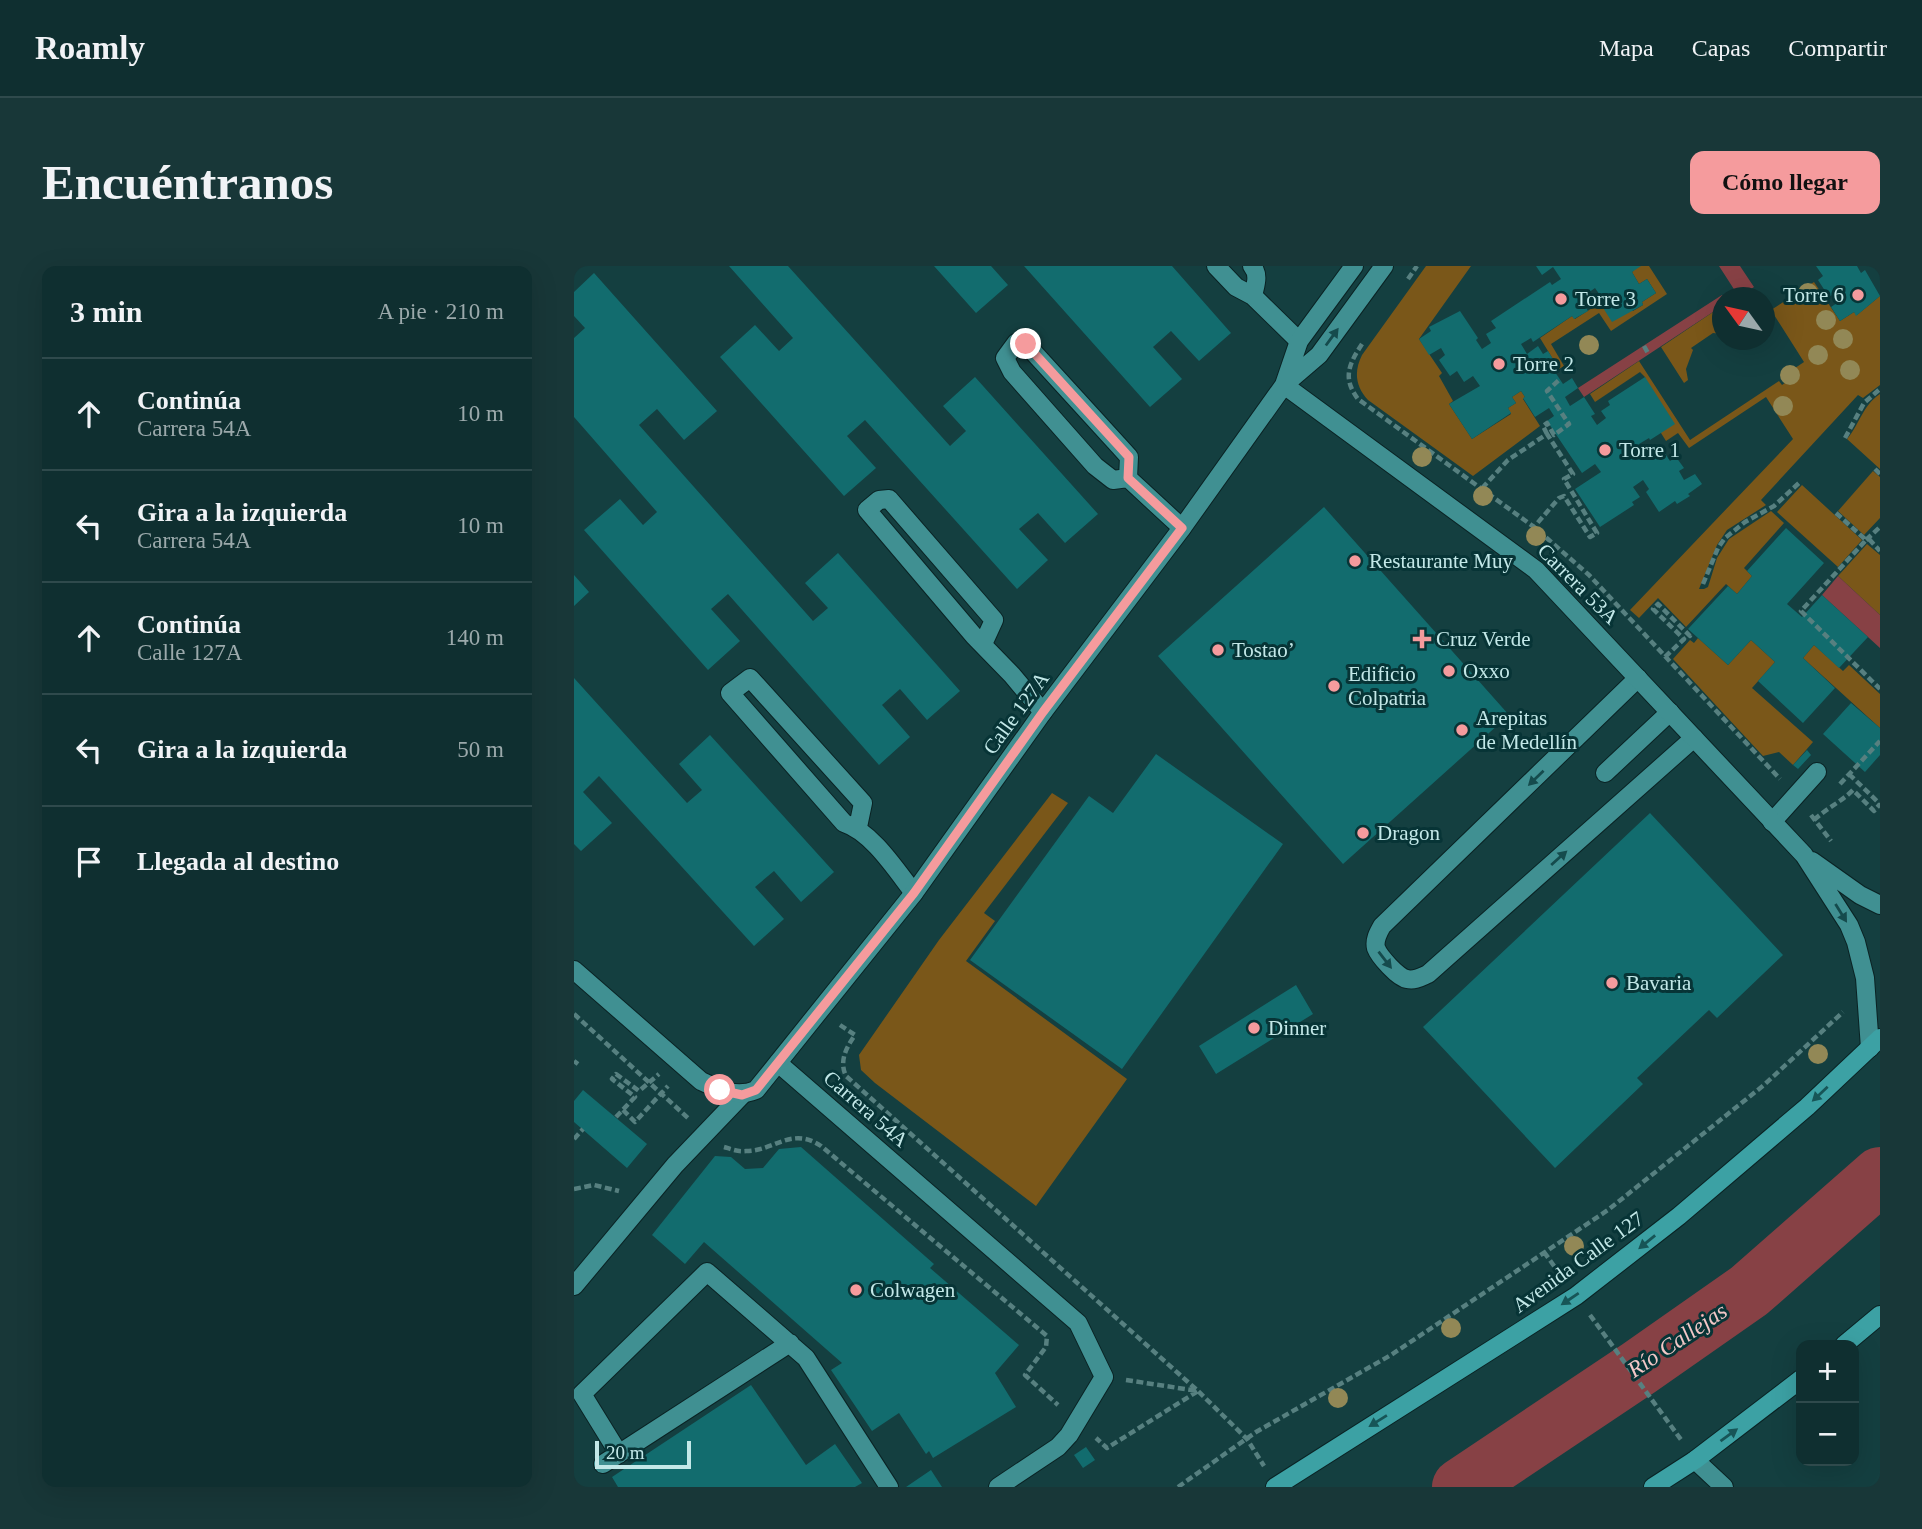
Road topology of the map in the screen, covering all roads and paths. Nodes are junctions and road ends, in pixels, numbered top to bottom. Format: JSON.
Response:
{"nodes":[{"id":1,"x":1216,"y":266,"type":"edge"},
{"id":2,"x":1252,"y":266,"type":"edge"},
{"id":3,"x":1354,"y":266,"type":"edge"},
{"id":4,"x":1384,"y":266,"type":"edge"},
{"id":5,"x":1417,"y":266,"type":"edge"},
{"id":6,"x":1403,"y":286,"type":"dead end"},
{"id":7,"x":1253,"y":296,"type":"junction"},
{"id":8,"x":1368,"y":335,"type":"dead end"},
{"id":9,"x":1299,"y":341,"type":"junction"},
{"id":10,"x":1644,"y":346,"type":"dead end"},
{"id":11,"x":1649,"y":355,"type":"dead end"},
{"id":12,"x":1560,"y":379,"type":"dead end"},
{"id":13,"x":1284,"y":385,"type":"junction"},
{"id":14,"x":1880,"y":389,"type":"edge"},
{"id":15,"x":1547,"y":434,"type":"junction"},
{"id":16,"x":1845,"y":438,"type":"dead end"},
{"id":17,"x":1875,"y":469,"type":"dead end"},
{"id":18,"x":1880,"y":474,"type":"edge"},
{"id":19,"x":1128,"y":478,"type":"junction"},
{"id":20,"x":1799,"y":483,"type":"dead end"},
{"id":21,"x":1481,"y":488,"type":"junction"},
{"id":22,"x":1836,"y":513,"type":"dead end"},
{"id":23,"x":1534,"y":527,"type":"junction"},
{"id":24,"x":1880,"y":527,"type":"edge"},
{"id":25,"x":1182,"y":528,"type":"junction"},
{"id":26,"x":1868,"y":540,"type":"junction"},
{"id":27,"x":1880,"y":551,"type":"edge"},
{"id":28,"x":1703,"y":584,"type":"dead end"},
{"id":29,"x":1691,"y":632,"type":"dead end"},
{"id":30,"x":983,"y":644,"type":"junction"},
{"id":31,"x":1665,"y":657,"type":"junction"},
{"id":32,"x":1638,"y":678,"type":"junction"},
{"id":33,"x":1880,"y":689,"type":"edge"},
{"id":34,"x":1043,"y":712,"type":"junction"},
{"id":35,"x":1670,"y":712,"type":"junction"},
{"id":36,"x":1694,"y":738,"type":"junction"},
{"id":37,"x":1880,"y":741,"type":"edge"},
{"id":38,"x":1817,"y":772,"type":"dead end"},
{"id":39,"x":1605,"y":773,"type":"dead end"},
{"id":40,"x":1834,"y":792,"type":"dead end"},
{"id":41,"x":1795,"y":796,"type":"junction"},
{"id":42,"x":1880,"y":804,"type":"edge"},
{"id":43,"x":1830,"y":805,"type":"junction"},
{"id":44,"x":1814,"y":820,"type":"junction"},
{"id":45,"x":1772,"y":822,"type":"junction"},
{"id":46,"x":858,"y":827,"type":"junction"},
{"id":47,"x":1840,"y":851,"type":"dead end"},
{"id":48,"x":1804,"y":855,"type":"junction"},
{"id":49,"x":914,"y":893,"type":"junction"},
{"id":50,"x":1880,"y":905,"type":"edge"},
{"id":51,"x":574,"y":970,"type":"edge"},
{"id":52,"x":1819,"y":1033,"type":"dead end"},
{"id":53,"x":1875,"y":1043,"type":"edge"},
{"id":54,"x":778,"y":1063,"type":"junction"},
{"id":55,"x":645,"y":1084,"type":"dead end"},
{"id":56,"x":742,"y":1095,"type":"junction"},
{"id":57,"x":658,"y":1097,"type":"dead end"},
{"id":58,"x":623,"y":1110,"type":"junction"},
{"id":59,"x":616,"y":1117,"type":"dead end"},
{"id":60,"x":583,"y":1129,"type":"dead end"},
{"id":61,"x":574,"y":1139,"type":"edge"},
{"id":62,"x":574,"y":1189,"type":"edge"},
{"id":63,"x":640,"y":1205,"type":"junction"},
{"id":64,"x":574,"y":1286,"type":"edge"},
{"id":65,"x":1587,"y":1310,"type":"dead end"},
{"id":66,"x":1880,"y":1315,"type":"edge"},
{"id":67,"x":1850,"y":1340,"type":"edge"},
{"id":68,"x":790,"y":1343,"type":"junction"},
{"id":69,"x":1104,"y":1377,"type":"junction"},
{"id":70,"x":1796,"y":1383,"type":"edge"},
{"id":71,"x":1670,"y":1426,"type":"dead end"},
{"id":72,"x":1247,"y":1438,"type":"junction"},
{"id":73,"x":1695,"y":1460,"type":"junction"},
{"id":74,"x":1276,"y":1486,"type":"edge"},
{"id":75,"x":889,"y":1487,"type":"edge"},
{"id":76,"x":998,"y":1487,"type":"edge"},
{"id":77,"x":1178,"y":1487,"type":"edge"},
{"id":78,"x":1653,"y":1487,"type":"edge"},
{"id":79,"x":1724,"y":1487,"type":"edge"}],
"edges":[{"from":1,"to":7,"type":"street"},
{"from":2,"to":7,"type":"street"},
{"from":3,"to":9,"type":"street","name":"Calle 127A"},
{"from":13,"to":4,"type":"street","name":"Calle 127A","one_way":true},
{"from":5,"to":6,"type":"path"},
{"from":7,"to":9,"type":"street"},
{"from":8,"to":21,"type":"path"},
{"from":9,"to":13,"type":"street","name":"Calle 127A"},
{"from":10,"to":11,"type":"path"},
{"from":12,"to":15,"type":"path"},
{"from":13,"to":25,"type":"street","name":"Calle 127A"},
{"from":13,"to":32,"type":"street","name":"Carrera 53A"},
{"from":14,"to":16,"type":"path"},
{"from":15,"to":21,"type":"path"},
{"from":15,"to":23,"type":"path"},
{"from":17,"to":18,"type":"path"},
{"from":19,"to":19,"type":"street"},
{"from":19,"to":25,"type":"street"},
{"from":20,"to":28,"type":"path"},
{"from":21,"to":23,"type":"path"},
{"from":22,"to":26,"type":"path"},
{"from":23,"to":31,"type":"path"},
{"from":24,"to":26,"type":"path"},
{"from":25,"to":34,"type":"street","name":"Calle 127A"},
{"from":26,"to":27,"type":"path"},
{"from":26,"to":33,"type":"path"},
{"from":29,"to":31,"type":"path"},
{"from":30,"to":30,"type":"street"},
{"from":30,"to":34,"type":"street"},
{"from":31,"to":41,"type":"path"},
{"from":32,"to":35,"type":"street","name":"Carrera 53A"},
{"from":32,"to":36,"type":"street","one_way":true},
{"from":34,"to":49,"type":"street","name":"Calle 127A"},
{"from":35,"to":36,"type":"street","name":"Carrera 53A"},
{"from":35,"to":39,"type":"street"},
{"from":36,"to":45,"type":"street","name":"Carrera 53A"},
{"from":37,"to":42,"type":"path"},
{"from":38,"to":41,"type":"street"},
{"from":40,"to":43,"type":"path"},
{"from":41,"to":44,"type":"path"},
{"from":41,"to":45,"type":"street"},
{"from":42,"to":43,"type":"path"},
{"from":43,"to":44,"type":"path"},
{"from":44,"to":47,"type":"path"},
{"from":45,"to":48,"type":"street","name":"Carrera 53A"},
{"from":46,"to":46,"type":"street"},
{"from":46,"to":49,"type":"street"},
{"from":48,"to":50,"type":"street","name":"Carrera 53A"},
{"from":48,"to":53,"type":"street","name":"Carrera 53A","one_way":true},
{"from":49,"to":54,"type":"street","name":"Calle 127A"},
{"from":51,"to":56,"type":"street"},
{"from":52,"to":72,"type":"path"},
{"from":53,"to":74,"type":"main road","name":"Avenida Calle 127","one_way":true},
{"from":54,"to":56,"type":"street"},
{"from":54,"to":69,"type":"street","name":"Carrera 54A"},
{"from":55,"to":58,"type":"path"},
{"from":56,"to":63,"type":"street"},
{"from":57,"to":58,"type":"path"},
{"from":58,"to":59,"type":"path"},
{"from":60,"to":61,"type":"path"},
{"from":62,"to":63,"type":"path"},
{"from":63,"to":64,"type":"street"},
{"from":65,"to":71,"type":"path"},
{"from":66,"to":67,"type":"main road"},
{"from":68,"to":68,"type":"street"},
{"from":68,"to":75,"type":"street"},
{"from":69,"to":72,"type":"path"},
{"from":69,"to":76,"type":"street"},
{"from":73,"to":70,"type":"main road","one_way":true},
{"from":72,"to":74,"type":"path"},
{"from":72,"to":77,"type":"path"},
{"from":73,"to":78,"type":"main road"},
{"from":73,"to":79,"type":"street"}]}
